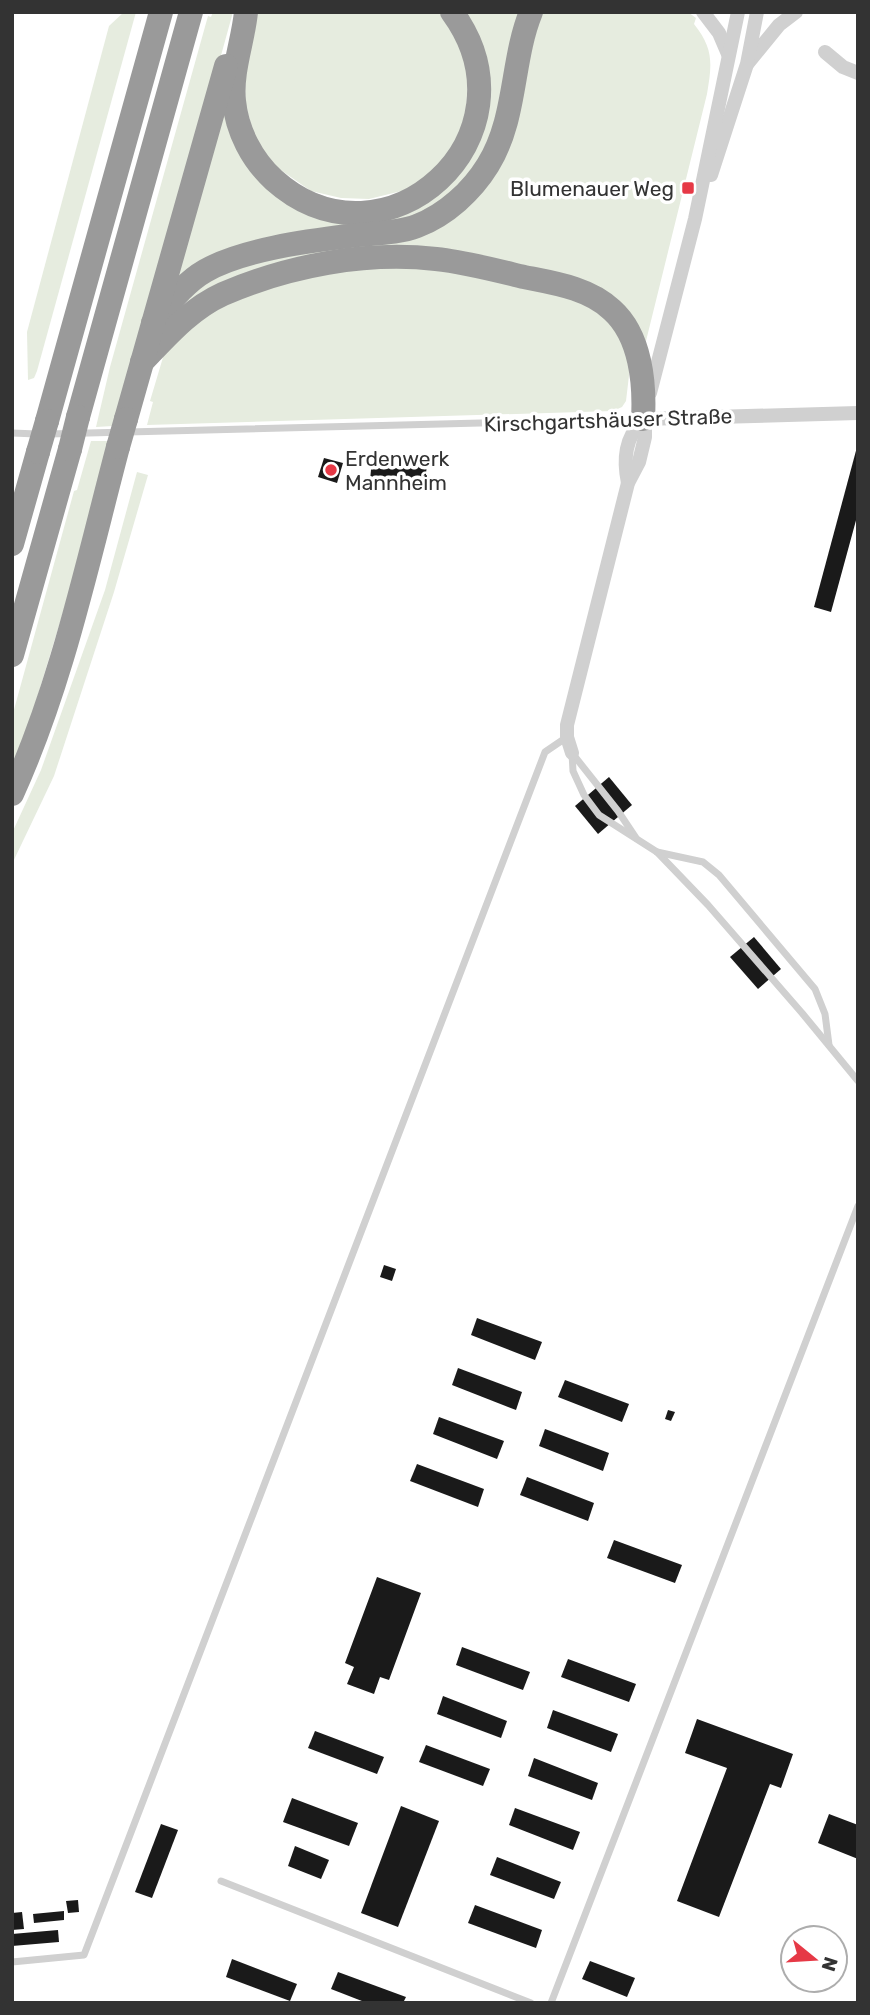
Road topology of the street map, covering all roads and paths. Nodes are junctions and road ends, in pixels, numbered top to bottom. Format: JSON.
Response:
{"nodes":[{"id":1,"x":161,"y":12,"type":"edge"},
{"id":2,"x":191,"y":12,"type":"edge"},
{"id":3,"x":244,"y":12,"type":"edge"},
{"id":4,"x":452,"y":12,"type":"edge"},
{"id":5,"x":531,"y":12,"type":"edge"},
{"id":6,"x":703,"y":12,"type":"edge"},
{"id":7,"x":738,"y":12,"type":"edge"},
{"id":8,"x":757,"y":12,"type":"edge"},
{"id":9,"x":796,"y":12,"type":"edge"},
{"id":10,"x":825,"y":52,"type":"dead end"},
{"id":11,"x":728,"y":54,"type":"junction"},
{"id":12,"x":747,"y":64,"type":"junction"},
{"id":13,"x":858,"y":73,"type":"edge"},
{"id":14,"x":695,"y":219,"type":"junction"},
{"id":15,"x":153,"y":323,"type":"junction"},
{"id":16,"x":142,"y":362,"type":"junction"},
{"id":17,"x":858,"y":413,"type":"edge"},
{"id":18,"x":643,"y":419,"type":"junction"},
{"id":19,"x":12,"y":433,"type":"edge"},
{"id":20,"x":12,"y":544,"type":"edge"},
{"id":21,"x":12,"y":655,"type":"edge"},
{"id":22,"x":567,"y":737,"type":"junction"},
{"id":23,"x":572,"y":753,"type":"junction"},
{"id":24,"x":12,"y":794,"type":"edge"},
{"id":25,"x":638,"y":842,"type":"junction"},
{"id":26,"x":657,"y":852,"type":"junction"},
{"id":27,"x":829,"y":1046,"type":"junction"},
{"id":28,"x":858,"y":1081,"type":"edge"},
{"id":29,"x":858,"y":1206,"type":"edge"},
{"id":30,"x":221,"y":1881,"type":"dead end"},
{"id":31,"x":12,"y":1962,"type":"edge"},
{"id":32,"x":531,"y":2003,"type":"edge"},
{"id":33,"x":551,"y":2003,"type":"edge"}],
"edges":[{"from":1,"to":20,"type":"highway","bridge":true},
{"from":2,"to":21,"type":"highway","bridge":true},
{"from":3,"to":4,"type":"highway"},
{"from":3,"to":15,"type":"highway"},
{"from":5,"to":15,"type":"highway"},
{"from":6,"to":11,"type":"street"},
{"from":7,"to":11,"type":"street"},
{"from":8,"to":12,"type":"street"},
{"from":9,"to":12,"type":"street"},
{"from":10,"to":13,"type":"street"},
{"from":11,"to":14,"type":"street"},
{"from":12,"to":14,"type":"street"},
{"from":14,"to":18,"type":"street"},
{"from":15,"to":16,"type":"highway"},
{"from":16,"to":18,"type":"highway"},
{"from":16,"to":24,"type":"highway","bridge":true},
{"from":17,"to":18,"type":"street","name":"Kirschgartshäuser Straße"},
{"from":18,"to":19,"type":"lane","name":"Kirschgartshäuser Straße"},
{"from":18,"to":22,"type":"street"},
{"from":22,"to":23,"type":"street"},
{"from":22,"to":31,"type":"lane"},
{"from":23,"to":25,"type":"lane"},
{"from":23,"to":25,"type":"lane"},
{"from":25,"to":26,"type":"lane"},
{"from":26,"to":27,"type":"lane"},
{"from":26,"to":27,"type":"lane"},
{"from":27,"to":28,"type":"lane"},
{"from":29,"to":33,"type":"lane"},
{"from":30,"to":32,"type":"lane"}]}
